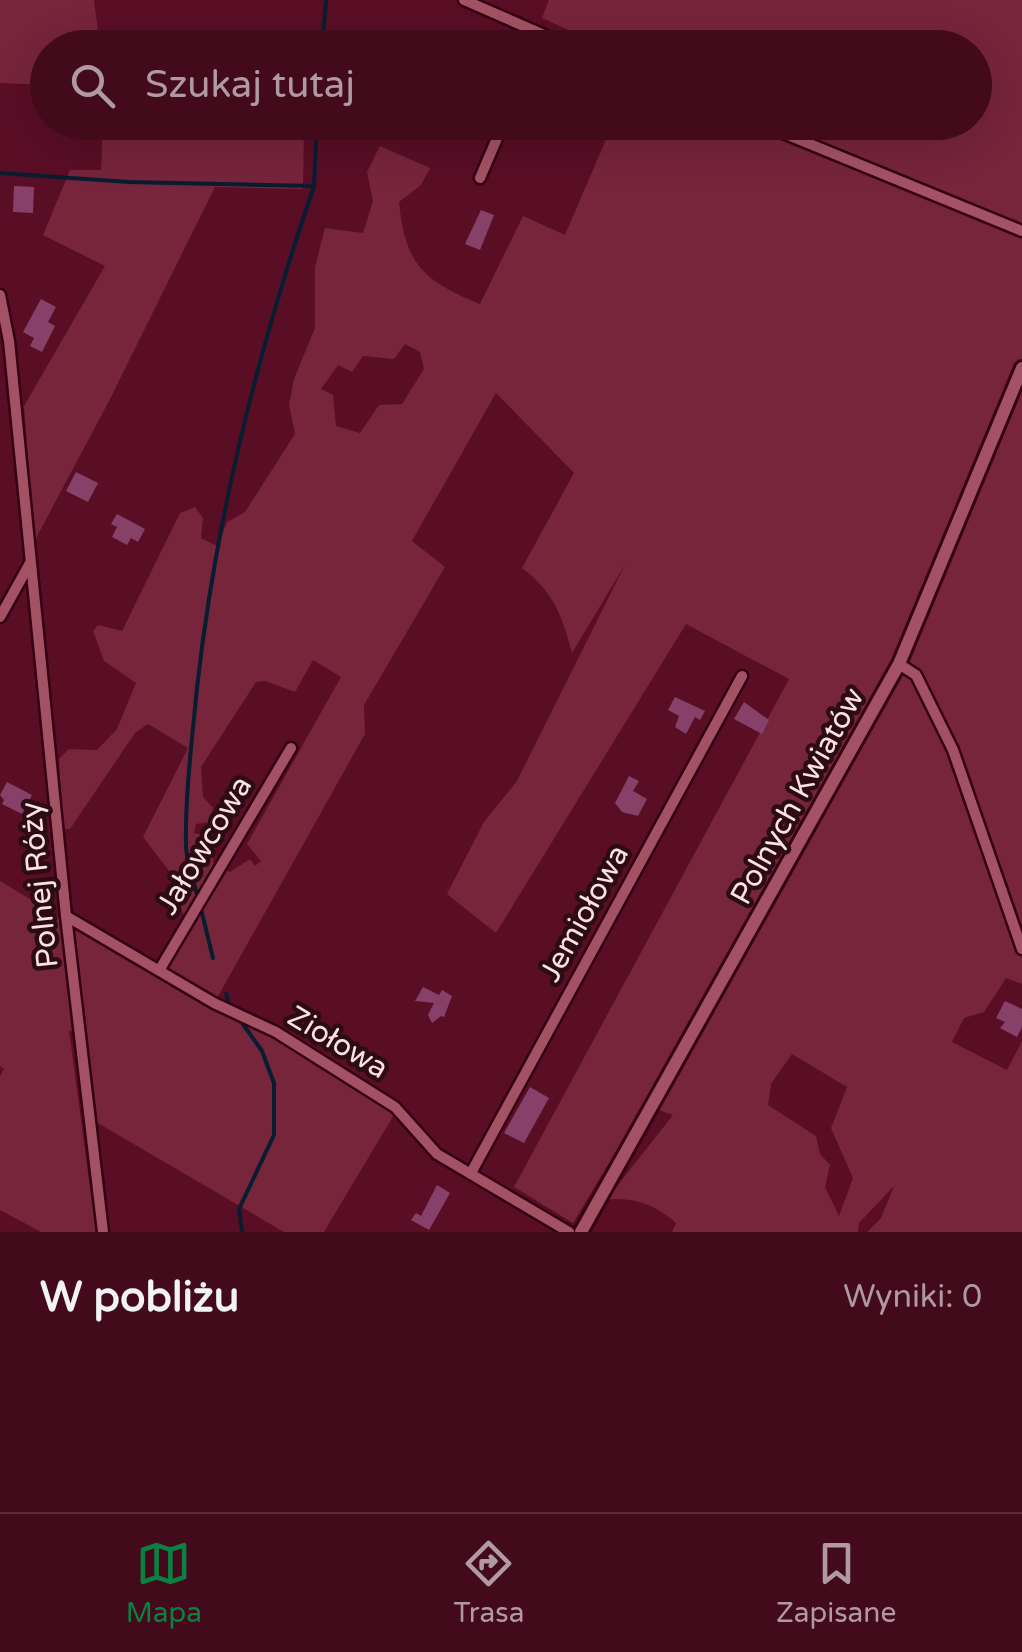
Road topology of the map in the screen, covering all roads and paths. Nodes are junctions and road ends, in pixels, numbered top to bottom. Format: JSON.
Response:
{"nodes":[{"id":1,"x":464,"y":0,"type":"edge"},
{"id":2,"x":537,"y":30,"type":"edge"},
{"id":3,"x":496,"y":140,"type":"edge"},
{"id":4,"x":800,"y":140,"type":"edge"},
{"id":5,"x":480,"y":178,"type":"dead end"},
{"id":6,"x":1022,"y":230,"type":"edge"},
{"id":7,"x":0,"y":295,"type":"edge"},
{"id":8,"x":1022,"y":368,"type":"edge"},
{"id":9,"x":31,"y":562,"type":"junction"},
{"id":10,"x":0,"y":617,"type":"edge"},
{"id":11,"x":899,"y":664,"type":"junction"},
{"id":12,"x":742,"y":676,"type":"dead end"},
{"id":13,"x":292,"y":748,"type":"dead end"},
{"id":14,"x":66,"y":916,"type":"junction"},
{"id":15,"x":1022,"y":949,"type":"edge"},
{"id":16,"x":160,"y":969,"type":"junction"},
{"id":17,"x":470,"y":1173,"type":"junction"},
{"id":18,"x":103,"y":1232,"type":"edge"},
{"id":19,"x":569,"y":1232,"type":"edge"},
{"id":20,"x":581,"y":1232,"type":"edge"}],
"edges":[{"from":1,"to":2,"type":"street"},
{"from":3,"to":5,"type":"street"},
{"from":4,"to":6,"type":"street"},
{"from":7,"to":9,"type":"street","name":"Polnej Róży"},
{"from":8,"to":11,"type":"street","name":"Polnych Kwiatów"},
{"from":9,"to":10,"type":"street"},
{"from":9,"to":14,"type":"street","name":"Polnej Róży"},
{"from":11,"to":15,"type":"street"},
{"from":11,"to":20,"type":"street","name":"Polnych Kwiatów"},
{"from":12,"to":17,"type":"street","name":"Jemiołowa"},
{"from":13,"to":16,"type":"street","name":"Jałowcowa"},
{"from":14,"to":16,"type":"street","name":"Ziołowa"},
{"from":14,"to":18,"type":"street","name":"Polnej Róży"},
{"from":16,"to":17,"type":"street","name":"Ziołowa"},
{"from":17,"to":19,"type":"street","name":"Ziołowa"}]}
